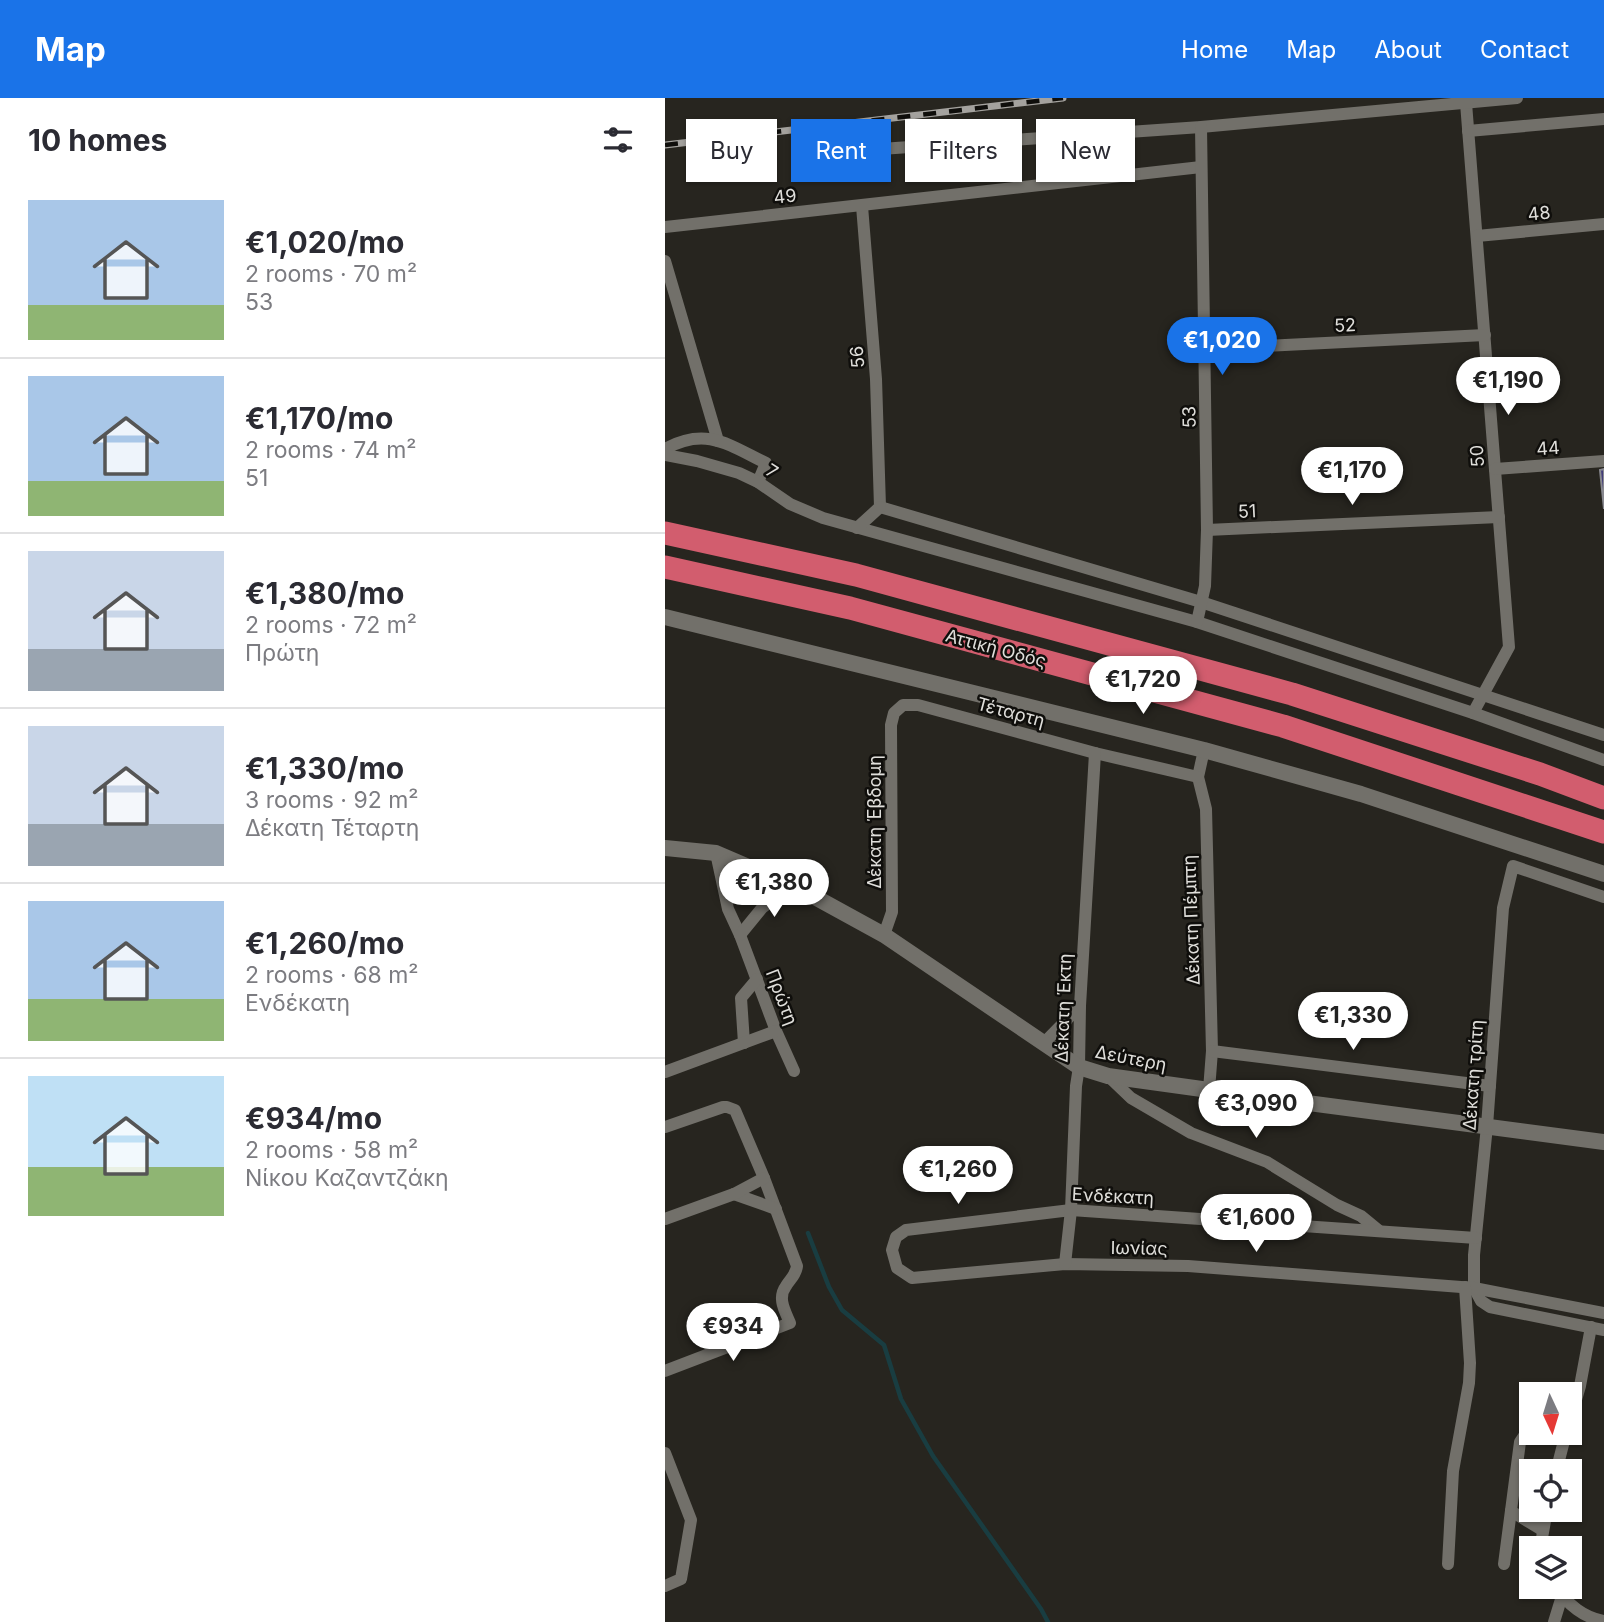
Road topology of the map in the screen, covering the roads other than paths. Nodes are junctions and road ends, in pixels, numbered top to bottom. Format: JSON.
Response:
{"nodes":[{"id":1,"x":1517,"y":98,"type":"edge"},
{"id":2,"x":1466,"y":103,"type":"junction"},
{"id":3,"x":1604,"y":119,"type":"edge"},
{"id":4,"x":1201,"y":127,"type":"junction"},
{"id":5,"x":1468,"y":131,"type":"junction"},
{"id":6,"x":891,"y":148,"type":"edge"},
{"id":7,"x":1201,"y":166,"type":"junction"},
{"id":8,"x":862,"y":206,"type":"junction"},
{"id":9,"x":1604,"y":224,"type":"edge"},
{"id":10,"x":665,"y":227,"type":"edge"},
{"id":11,"x":1477,"y":236,"type":"junction"},
{"id":12,"x":665,"y":261,"type":"edge"},
{"id":13,"x":1485,"y":335,"type":"junction"},
{"id":14,"x":1205,"y":349,"type":"junction"},
{"id":15,"x":718,"y":441,"type":"junction"},
{"id":16,"x":665,"y":452,"type":"edge"},
{"id":17,"x":1604,"y":461,"type":"edge"},
{"id":18,"x":1495,"y":469,"type":"junction"},
{"id":19,"x":758,"y":482,"type":"junction"},
{"id":20,"x":880,"y":507,"type":"junction"},
{"id":21,"x":1499,"y":517,"type":"junction"},
{"id":22,"x":857,"y":528,"type":"junction"},
{"id":23,"x":1207,"y":530,"type":"junction"},
{"id":24,"x":665,"y":533,"type":"edge"},
{"id":25,"x":665,"y":567,"type":"edge"},
{"id":26,"x":1201,"y":602,"type":"junction"},
{"id":27,"x":665,"y":617,"type":"edge"},
{"id":28,"x":1197,"y":622,"type":"junction"},
{"id":29,"x":1484,"y":695,"type":"junction"},
{"id":30,"x":898,"y":708,"type":"joint"},
{"id":31,"x":1473,"y":713,"type":"junction"},
{"id":32,"x":1604,"y":735,"type":"edge"},
{"id":33,"x":1204,"y":750,"type":"junction"},
{"id":34,"x":1095,"y":753,"type":"junction"},
{"id":35,"x":1604,"y":760,"type":"edge"},
{"id":36,"x":1198,"y":778,"type":"junction"},
{"id":37,"x":1604,"y":798,"type":"edge"},
{"id":38,"x":1604,"y":832,"type":"edge"},
{"id":39,"x":665,"y":848,"type":"edge"},
{"id":40,"x":716,"y":853,"type":"junction"},
{"id":41,"x":1604,"y":874,"type":"edge"},
{"id":42,"x":792,"y":886,"type":"junction"},
{"id":43,"x":1604,"y":897,"type":"edge"},
{"id":44,"x":740,"y":935,"type":"junction"},
{"id":45,"x":884,"y":935,"type":"junction"},
{"id":46,"x":757,"y":979,"type":"junction"},
{"id":47,"x":1080,"y":1006,"type":"junction"},
{"id":48,"x":776,"y":1031,"type":"junction"},
{"id":49,"x":744,"y":1043,"type":"junction"},
{"id":50,"x":1043,"y":1044,"type":"junction"},
{"id":51,"x":1212,"y":1051,"type":"junction"},
{"id":52,"x":1079,"y":1067,"type":"junction"},
{"id":53,"x":794,"y":1071,"type":"dead end"},
{"id":54,"x":665,"y":1072,"type":"edge"},
{"id":55,"x":1108,"y":1076,"type":"junction"},
{"id":56,"x":1490,"y":1086,"type":"junction"},
{"id":57,"x":1209,"y":1090,"type":"junction"},
{"id":58,"x":1487,"y":1126,"type":"junction"},
{"id":59,"x":665,"y":1128,"type":"edge"},
{"id":60,"x":1604,"y":1142,"type":"edge"},
{"id":61,"x":764,"y":1178,"type":"junction"},
{"id":62,"x":734,"y":1194,"type":"junction"},
{"id":63,"x":776,"y":1209,"type":"junction"},
{"id":64,"x":1071,"y":1210,"type":"junction"},
{"id":65,"x":665,"y":1219,"type":"edge"},
{"id":66,"x":1378,"y":1230,"type":"junction"},
{"id":67,"x":1476,"y":1238,"type":"junction"},
{"id":68,"x":893,"y":1256,"type":"joint"},
{"id":69,"x":1065,"y":1264,"type":"junction"},
{"id":70,"x":1469,"y":1287,"type":"junction"},
{"id":71,"x":1604,"y":1313,"type":"edge"},
{"id":72,"x":1591,"y":1327,"type":"junction"},
{"id":73,"x":1604,"y":1330,"type":"edge"},
{"id":74,"x":665,"y":1371,"type":"edge"},
{"id":75,"x":1581,"y":1382,"type":"edge"},
{"id":76,"x":1519,"y":1446,"type":"edge"},
{"id":77,"x":665,"y":1453,"type":"edge"},
{"id":78,"x":1511,"y":1511,"type":"junction"},
{"id":79,"x":1544,"y":1522,"type":"edge"},
{"id":80,"x":1542,"y":1530,"type":"junction"},
{"id":81,"x":1542,"y":1536,"type":"edge"},
{"id":82,"x":1448,"y":1564,"type":"dead end"},
{"id":83,"x":1504,"y":1564,"type":"dead end"},
{"id":84,"x":665,"y":1586,"type":"edge"},
{"id":85,"x":1559,"y":1599,"type":"edge"},
{"id":86,"x":1566,"y":1599,"type":"edge"},
{"id":87,"x":1584,"y":1620,"type":"edge"},
{"id":88,"x":1604,"y":1621,"type":"edge"},
{"id":89,"x":1554,"y":1622,"type":"edge"}],
"edges":[{"from":1,"to":2,"type":"street"},
{"from":2,"to":4,"type":"street"},
{"from":2,"to":5,"type":"street","name":"50"},
{"from":3,"to":5,"type":"street"},
{"from":4,"to":6,"type":"street"},
{"from":4,"to":7,"type":"street","name":"53"},
{"from":5,"to":11,"type":"street","name":"50"},
{"from":7,"to":8,"type":"street","name":"49"},
{"from":7,"to":14,"type":"street","name":"53"},
{"from":8,"to":10,"type":"street","name":"49"},
{"from":8,"to":20,"type":"street","name":"56"},
{"from":9,"to":11,"type":"street","name":"48"},
{"from":11,"to":13,"type":"street","name":"50"},
{"from":12,"to":15,"type":"street"},
{"from":13,"to":14,"type":"street","name":"52"},
{"from":13,"to":18,"type":"street","name":"50"},
{"from":14,"to":23,"type":"street","name":"53"},
{"from":15,"to":16,"type":"street"},
{"from":15,"to":19,"type":"street"},
{"from":16,"to":19,"type":"street","name":"7"},
{"from":17,"to":18,"type":"street","name":"44"},
{"from":18,"to":21,"type":"street","name":"50"},
{"from":19,"to":22,"type":"street","name":"7"},
{"from":20,"to":22,"type":"street"},
{"from":20,"to":26,"type":"street"},
{"from":21,"to":23,"type":"street","name":"51"},
{"from":21,"to":29,"type":"street","name":"50"},
{"from":22,"to":28,"type":"street","name":"7"},
{"from":23,"to":26,"type":"street","name":"53"},
{"from":24,"to":37,"type":"highway","name":"Αττική Οδός"},
{"from":25,"to":38,"type":"highway","name":"Αττική Οδός"},
{"from":26,"to":28,"type":"street","name":"53"},
{"from":26,"to":29,"type":"street"},
{"from":27,"to":33,"type":"street"},
{"from":28,"to":31,"type":"street","name":"7"},
{"from":29,"to":31,"type":"street","name":"50"},
{"from":29,"to":32,"type":"street"},
{"from":30,"to":34,"type":"street","name":"Τέταρτη"},
{"from":30,"to":45,"type":"street","name":"Δέκατη Έβδομη"},
{"from":31,"to":35,"type":"street","name":"7"},
{"from":33,"to":36,"type":"street","name":"Δέκατη Πέμπτη"},
{"from":33,"to":41,"type":"street"},
{"from":34,"to":36,"type":"street","name":"Τέταρτη"},
{"from":34,"to":47,"type":"street","name":"Δέκατη Έκτη"},
{"from":36,"to":51,"type":"street","name":"Δέκατη Πέμπτη"},
{"from":39,"to":40,"type":"street","name":"Δεύτερη"},
{"from":40,"to":42,"type":"street","name":"Δεύτερη"},
{"from":40,"to":44,"type":"street","name":"Πρώτη"},
{"from":42,"to":44,"type":"street"},
{"from":42,"to":45,"type":"street","name":"Δεύτερη"},
{"from":43,"to":56,"type":"street","name":"Δέκατη τρίτη"},
{"from":44,"to":46,"type":"street","name":"Πρώτη"},
{"from":45,"to":50,"type":"street","name":"Δεύτερη"},
{"from":46,"to":48,"type":"street","name":"Πρώτη"},
{"from":46,"to":49,"type":"street"},
{"from":47,"to":50,"type":"street"},
{"from":47,"to":52,"type":"street","name":"Δέκατη Έκτη"},
{"from":48,"to":49,"type":"street"},
{"from":48,"to":53,"type":"street","name":"Πρώτη"},
{"from":49,"to":54,"type":"street"},
{"from":50,"to":52,"type":"street","name":"Δεύτερη"},
{"from":51,"to":56,"type":"street"},
{"from":51,"to":57,"type":"street","name":"Δέκατη Πέμπτη"},
{"from":52,"to":55,"type":"street","name":"Δεύτερη"},
{"from":52,"to":64,"type":"street","name":"Δέκατη Έκτη"},
{"from":55,"to":57,"type":"street","name":"Δεύτερη"},
{"from":55,"to":66,"type":"street"},
{"from":56,"to":58,"type":"street","name":"Δέκατη τρίτη"},
{"from":57,"to":58,"type":"street","name":"Δεύτερη"},
{"from":58,"to":60,"type":"street","name":"Δεύτερη"},
{"from":58,"to":67,"type":"street","name":"Δέκατη τρίτη"},
{"from":59,"to":61,"type":"street"},
{"from":61,"to":62,"type":"street"},
{"from":61,"to":63,"type":"street"},
{"from":62,"to":63,"type":"street"},
{"from":62,"to":65,"type":"street"},
{"from":63,"to":74,"type":"street"},
{"from":64,"to":66,"type":"street","name":"Ενδέκατη"},
{"from":64,"to":68,"type":"street","name":"Ενδέκατη"},
{"from":64,"to":69,"type":"street","name":"Δέκατη Έκτη"},
{"from":66,"to":67,"type":"street","name":"Ενδέκατη"},
{"from":67,"to":70,"type":"street","name":"Δέκατη τρίτη"},
{"from":68,"to":69,"type":"street","name":"Ιωνίας"},
{"from":69,"to":70,"type":"street","name":"Ιωνίας"},
{"from":70,"to":71,"type":"street","name":"Ιωνίας"},
{"from":70,"to":72,"type":"street"},
{"from":70,"to":82,"type":"street","name":"Δέκατη τρίτη"},
{"from":72,"to":73,"type":"street"},
{"from":72,"to":75,"type":"street"},
{"from":76,"to":78,"type":"street"},
{"from":77,"to":84,"type":"street"},
{"from":78,"to":80,"type":"street"},
{"from":78,"to":83,"type":"street"},
{"from":79,"to":80,"type":"street"},
{"from":80,"to":81,"type":"street"},
{"from":85,"to":89,"type":"street"},
{"from":86,"to":87,"type":"street"},
{"from":87,"to":88,"type":"street"}]}
